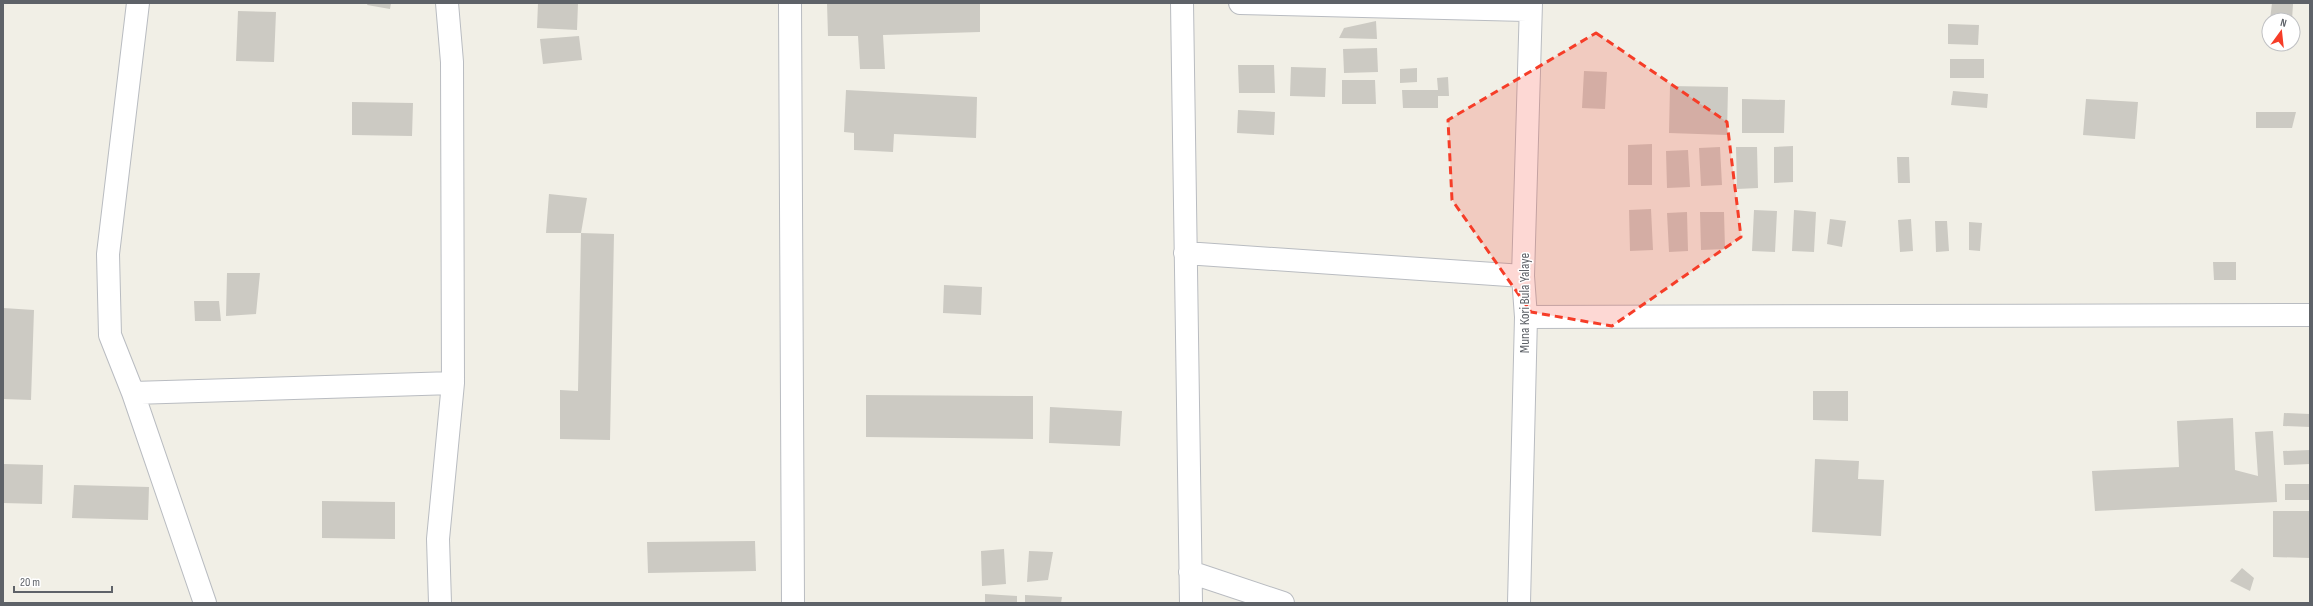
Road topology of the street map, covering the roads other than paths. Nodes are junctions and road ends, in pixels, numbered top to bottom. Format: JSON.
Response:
{"nodes":[{"id":1,"x":138,"y":3,"type":"edge"},
{"id":2,"x":446,"y":3,"type":"edge"},
{"id":3,"x":790,"y":3,"type":"edge"},
{"id":4,"x":1182,"y":3,"type":"edge"},
{"id":5,"x":1240,"y":3,"type":"edge"},
{"id":6,"x":1530,"y":6,"type":"edge"},
{"id":7,"x":1185,"y":253,"type":"junction"},
{"id":8,"x":1523,"y":276,"type":"junction"},
{"id":9,"x":2310,"y":315,"type":"edge"},
{"id":10,"x":1526,"y":317,"type":"junction"},
{"id":11,"x":453,"y":383,"type":"junction"},
{"id":12,"x":133,"y":393,"type":"junction"},
{"id":13,"x":1190,"y":572,"type":"junction"},
{"id":14,"x":205,"y":603,"type":"edge"},
{"id":15,"x":440,"y":603,"type":"edge"},
{"id":16,"x":793,"y":603,"type":"edge"},
{"id":17,"x":1191,"y":603,"type":"edge"},
{"id":18,"x":1283,"y":603,"type":"edge"},
{"id":19,"x":1519,"y":603,"type":"edge"}],
"edges":[{"from":1,"to":12,"type":"street"},
{"from":2,"to":11,"type":"street"},
{"from":3,"to":16,"type":"street"},
{"from":4,"to":7,"type":"street"},
{"from":5,"to":6,"type":"street"},
{"from":6,"to":8,"type":"street","name":"Muna Kori Bula Yalaye"},
{"from":7,"to":8,"type":"street"},
{"from":7,"to":13,"type":"street"},
{"from":8,"to":10,"type":"street","name":"Muna Kori Bula Yalaye"},
{"from":9,"to":10,"type":"street"},
{"from":10,"to":19,"type":"street","name":"Muna Kori Bula Yalaye"},
{"from":11,"to":12,"type":"street"},
{"from":11,"to":15,"type":"street"},
{"from":12,"to":14,"type":"street"},
{"from":13,"to":17,"type":"street"},
{"from":13,"to":18,"type":"street"}]}
